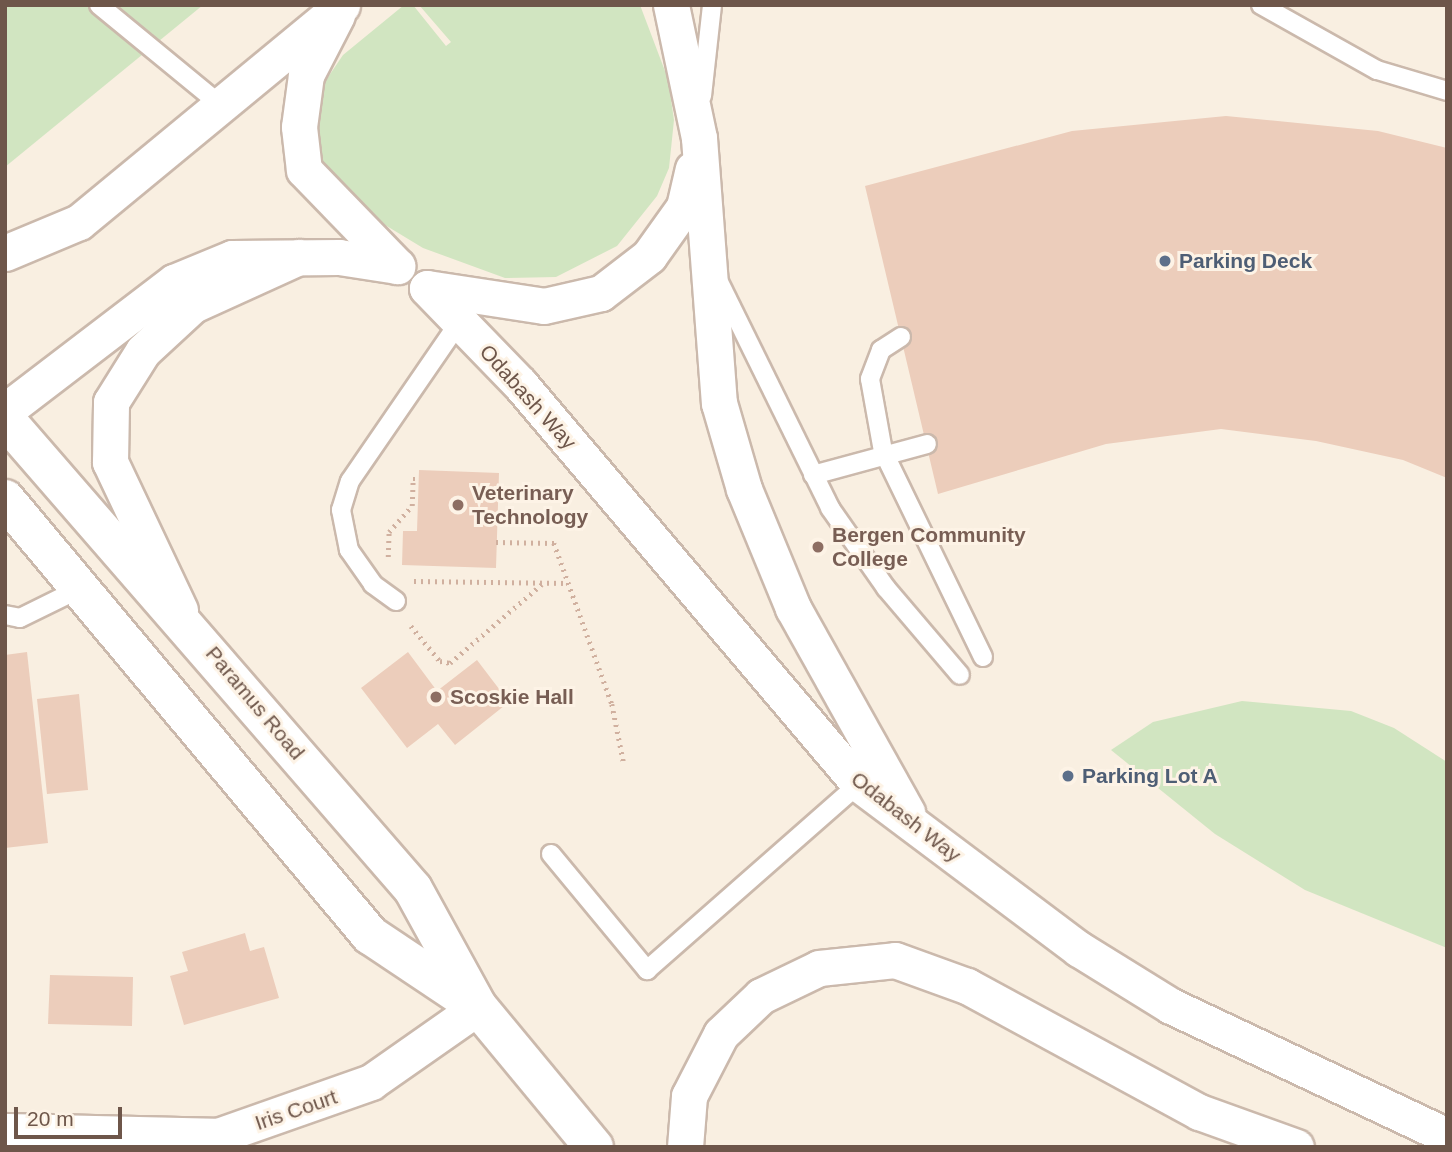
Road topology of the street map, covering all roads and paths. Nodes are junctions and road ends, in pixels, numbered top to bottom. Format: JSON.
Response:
{"nodes":[{"id":1,"x":99,"y":5,"type":"edge"},
{"id":2,"x":671,"y":5,"type":"edge"},
{"id":3,"x":712,"y":5,"type":"edge"},
{"id":4,"x":1261,"y":5,"type":"edge"},
{"id":5,"x":342,"y":6,"type":"edge"},
{"id":6,"x":1447,"y":91,"type":"edge"},
{"id":7,"x":217,"y":102,"type":"junction"},
{"id":8,"x":699,"y":138,"type":"junction"},
{"id":9,"x":705,"y":247,"type":"junction"},
{"id":10,"x":5,"y":253,"type":"edge"},
{"id":11,"x":299,"y":257,"type":"junction"},
{"id":12,"x":397,"y":267,"type":"junction"},
{"id":13,"x":428,"y":288,"type":"junction"},
{"id":14,"x":460,"y":321,"type":"junction"},
{"id":15,"x":901,"y":337,"type":"dead end"},
{"id":16,"x":5,"y":411,"type":"edge"},
{"id":17,"x":5,"y":419,"type":"edge"},
{"id":18,"x":927,"y":444,"type":"dead end"},
{"id":19,"x":883,"y":452,"type":"junction"},
{"id":20,"x":813,"y":475,"type":"junction"},
{"id":21,"x":419,"y":479,"type":"dead end"},
{"id":22,"x":5,"y":499,"type":"edge"},
{"id":23,"x":496,"y":542,"type":"dead end"},
{"id":24,"x":387,"y":564,"type":"dead end"},
{"id":25,"x":405,"y":580,"type":"dead end"},
{"id":26,"x":543,"y":583,"type":"junction"},
{"id":27,"x":568,"y":583,"type":"junction"},
{"id":28,"x":79,"y":589,"type":"junction"},
{"id":29,"x":396,"y":601,"type":"dead end"},
{"id":30,"x":5,"y":615,"type":"edge"},
{"id":31,"x":185,"y":620,"type":"junction"},
{"id":32,"x":411,"y":626,"type":"dead end"},
{"id":33,"x":984,"y":657,"type":"dead end"},
{"id":34,"x":960,"y":675,"type":"dead end"},
{"id":35,"x":624,"y":764,"type":"dead end"},
{"id":36,"x":859,"y":784,"type":"junction"},
{"id":37,"x":917,"y":831,"type":"junction"},
{"id":38,"x":551,"y":854,"type":"dead end"},
{"id":39,"x":478,"y":1007,"type":"junction"},
{"id":40,"x":5,"y":1131,"type":"edge"},
{"id":41,"x":1447,"y":1136,"type":"edge"},
{"id":42,"x":594,"y":1147,"type":"edge"},
{"id":43,"x":685,"y":1147,"type":"edge"},
{"id":44,"x":1296,"y":1147,"type":"edge"}],
"edges":[{"from":1,"to":7,"type":"lane"},
{"from":2,"to":8,"type":"street"},
{"from":3,"to":8,"type":"lane"},
{"from":4,"to":6,"type":"lane"},
{"from":5,"to":7,"type":"street"},
{"from":5,"to":12,"type":"street"},
{"from":7,"to":10,"type":"street"},
{"from":8,"to":9,"type":"street"},
{"from":8,"to":13,"type":"street"},
{"from":9,"to":20,"type":"lane"},
{"from":9,"to":37,"type":"street"},
{"from":11,"to":12,"type":"street"},
{"from":11,"to":16,"type":"street"},
{"from":11,"to":31,"type":"street"},
{"from":12,"to":13,"type":"lane"},
{"from":13,"to":14,"type":"street","name":"Odabash Way"},
{"from":14,"to":29,"type":"lane"},
{"from":14,"to":36,"type":"street","name":"Odabash Way"},
{"from":15,"to":19,"type":"lane"},
{"from":17,"to":31,"type":"main road","name":"Paramus Road"},
{"from":18,"to":19,"type":"lane"},
{"from":19,"to":20,"type":"lane"},
{"from":19,"to":33,"type":"lane"},
{"from":20,"to":34,"type":"lane"},
{"from":21,"to":24,"type":"path"},
{"from":22,"to":28,"type":"main road","name":"Paramus Road"},
{"from":23,"to":27,"type":"path"},
{"from":25,"to":26,"type":"path"},
{"from":26,"to":27,"type":"path"},
{"from":26,"to":32,"type":"path"},
{"from":27,"to":35,"type":"path"},
{"from":28,"to":30,"type":"lane"},
{"from":28,"to":39,"type":"main road","name":"Paramus Road"},
{"from":31,"to":39,"type":"main road","name":"Paramus Road"},
{"from":36,"to":37,"type":"street","name":"Odabash Way"},
{"from":36,"to":38,"type":"lane"},
{"from":37,"to":41,"type":"street","name":"Odabash Way"},
{"from":39,"to":40,"type":"street","name":"Iris Court"},
{"from":39,"to":42,"type":"main road","name":"Paramus Road"},
{"from":43,"to":44,"type":"street"}]}
